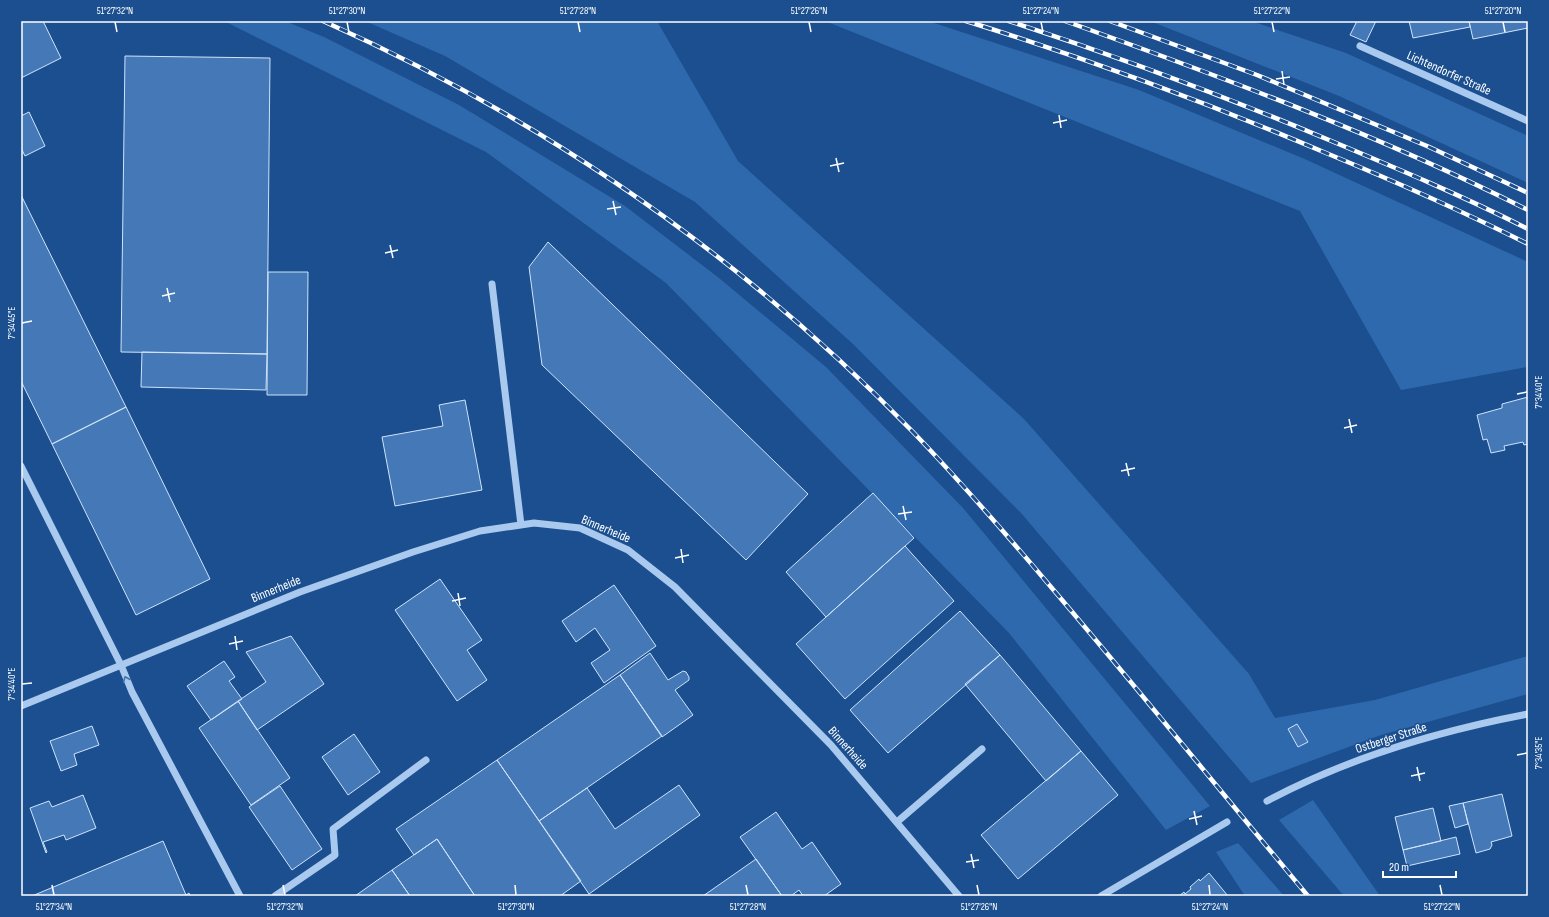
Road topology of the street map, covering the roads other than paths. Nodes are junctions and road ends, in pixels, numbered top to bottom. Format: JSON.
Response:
{"nodes":[{"id":1,"x":1360,"y":46,"type":"dead end"},
{"id":2,"x":1528,"y":121,"type":"edge"},
{"id":3,"x":492,"y":284,"type":"dead end"},
{"id":4,"x":21,"y":466,"type":"edge"},
{"id":5,"x":521,"y":525,"type":"junction"},
{"id":6,"x":121,"y":665,"type":"junction"},
{"id":7,"x":21,"y":706,"type":"edge"},
{"id":8,"x":1528,"y":714,"type":"edge"},
{"id":9,"x":982,"y":749,"type":"dead end"},
{"id":10,"x":426,"y":760,"type":"dead end"},
{"id":11,"x":1266,"y":801,"type":"dead end"},
{"id":12,"x":897,"y":822,"type":"junction"},
{"id":13,"x":1227,"y":822,"type":"dead end"},
{"id":14,"x":240,"y":896,"type":"edge"},
{"id":15,"x":275,"y":896,"type":"edge"},
{"id":16,"x":959,"y":896,"type":"edge"},
{"id":17,"x":1101,"y":896,"type":"edge"}],
"edges":[{"from":1,"to":2,"type":"street","name":"Lichtendorfer Straße"},
{"from":3,"to":5,"type":"street"},
{"from":4,"to":6,"type":"street"},
{"from":5,"to":6,"type":"street","name":"Binnerheide"},
{"from":5,"to":12,"type":"street","name":"Binnerheide"},
{"from":6,"to":7,"type":"street","name":"Binnerheide"},
{"from":14,"to":6,"type":"street","one_way":true},
{"from":8,"to":11,"type":"street","name":"Ostberger Straße"},
{"from":9,"to":12,"type":"street"},
{"from":10,"to":15,"type":"street"},
{"from":12,"to":16,"type":"street","name":"Binnerheide"},
{"from":13,"to":17,"type":"street"}]}
